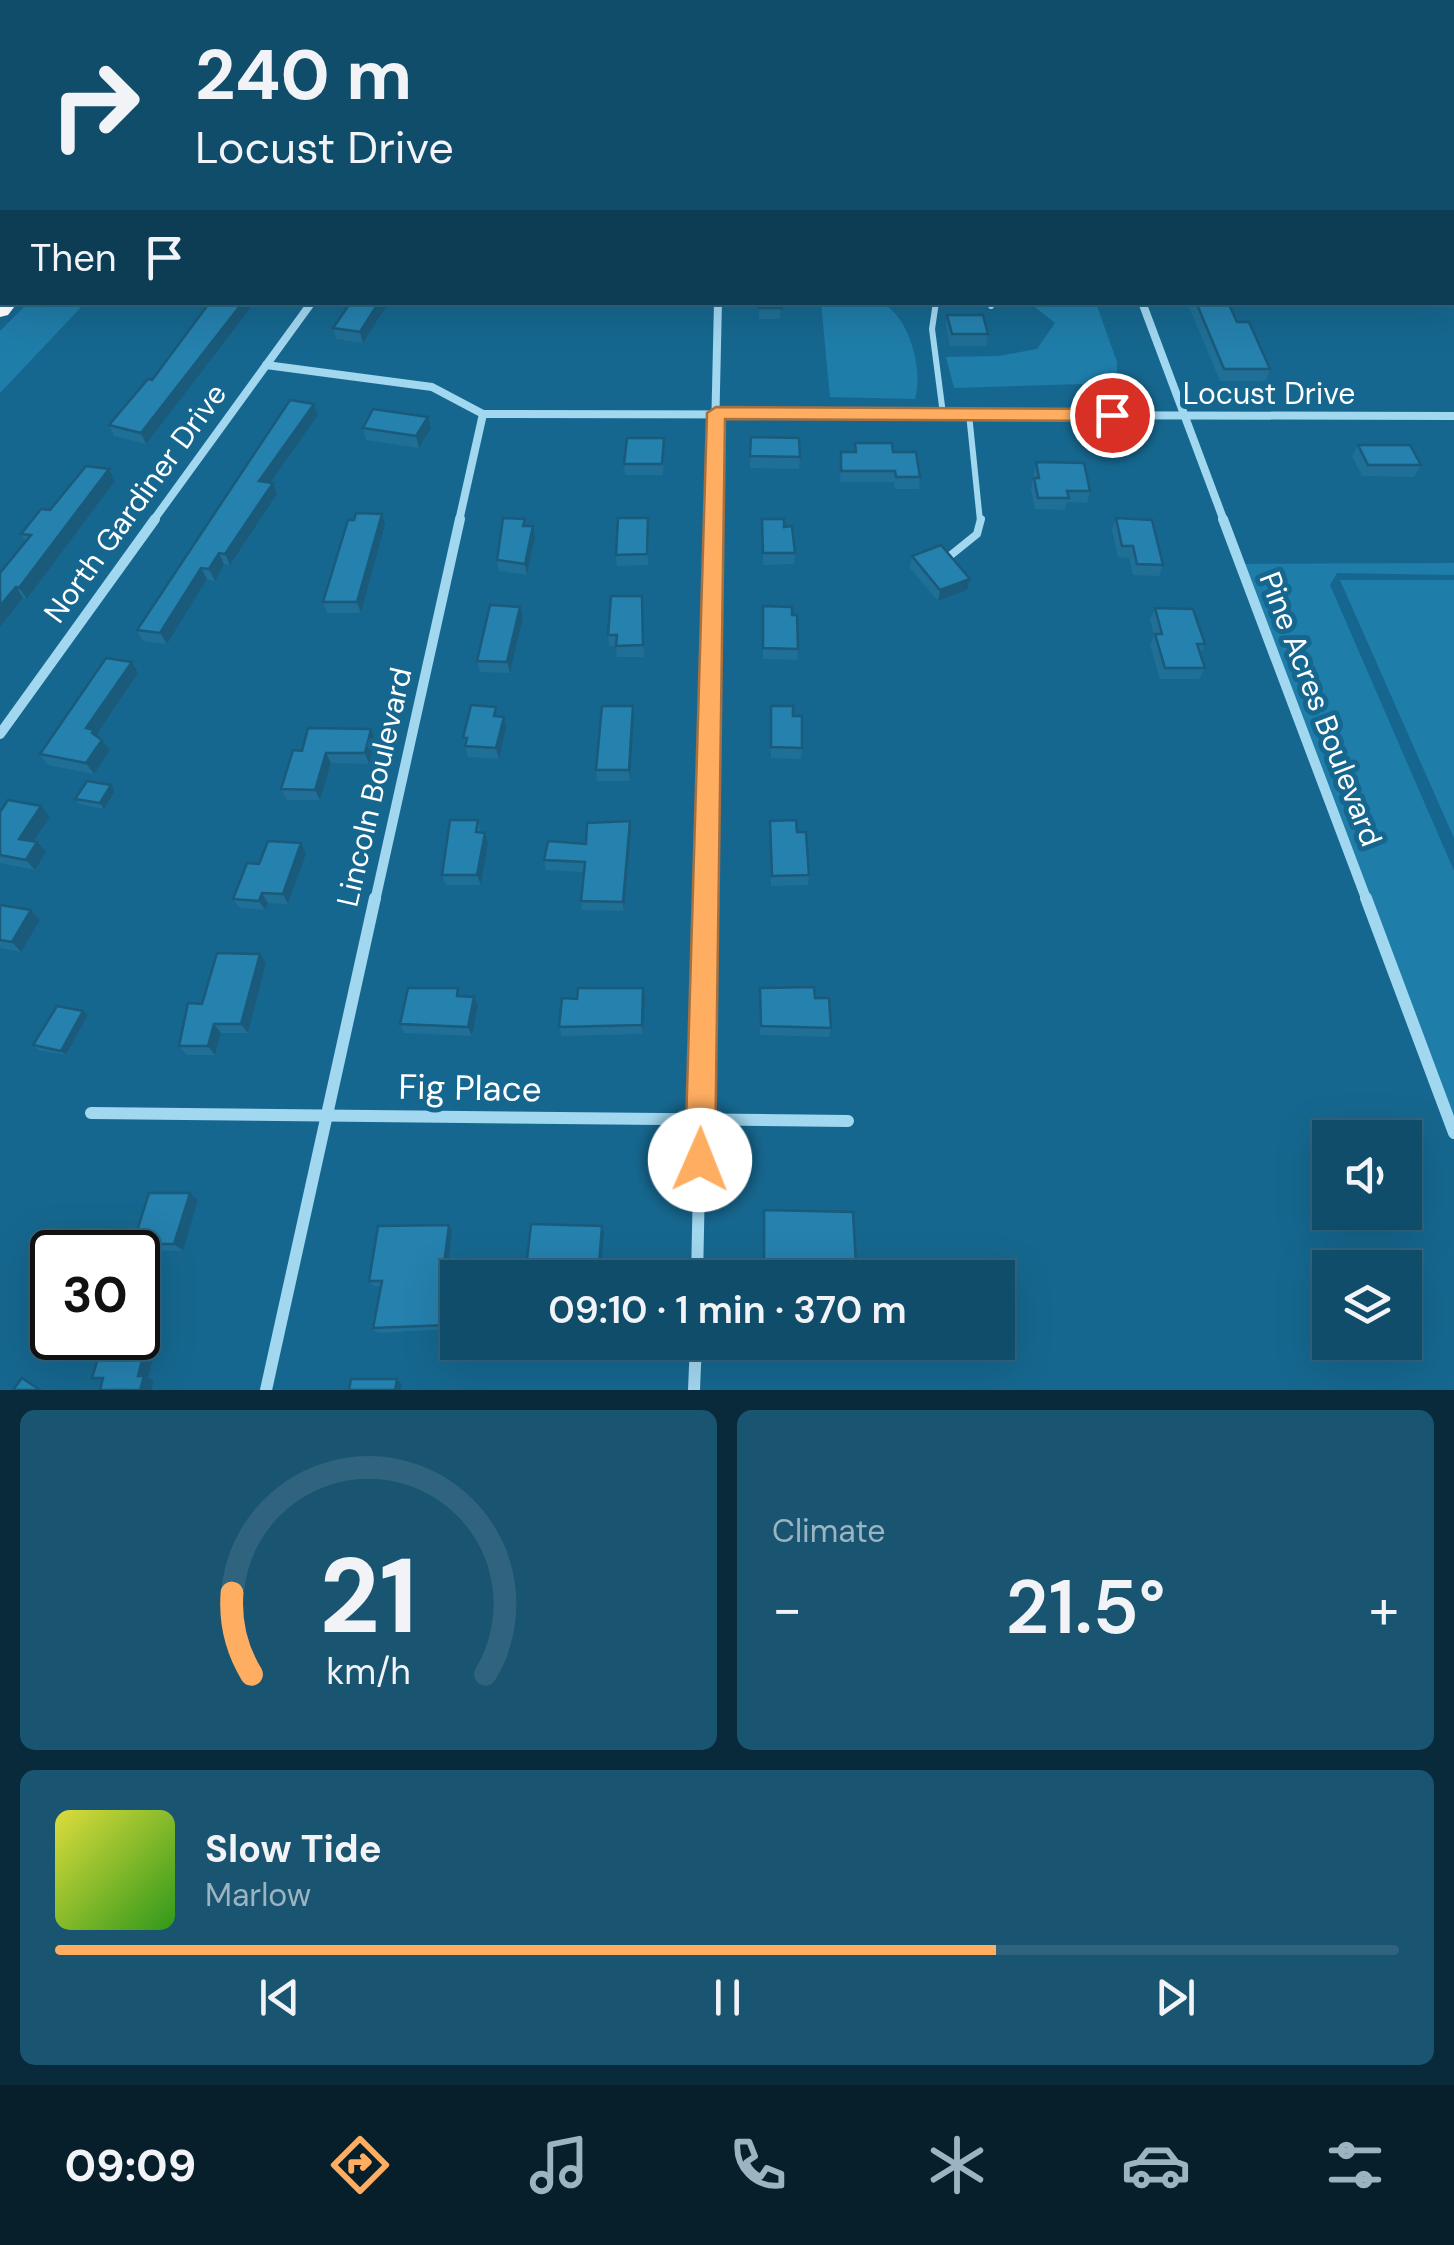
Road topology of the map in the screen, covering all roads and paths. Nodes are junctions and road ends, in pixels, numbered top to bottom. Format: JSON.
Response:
{"nodes":[{"id":1,"x":310,"y":305,"type":"edge"},
{"id":2,"x":718,"y":305,"type":"edge"},
{"id":3,"x":936,"y":305,"type":"edge"},
{"id":4,"x":1143,"y":305,"type":"edge"},
{"id":5,"x":266,"y":364,"type":"junction"},
{"id":6,"x":716,"y":413,"type":"junction"},
{"id":7,"x":483,"y":414,"type":"junction"},
{"id":8,"x":943,"y":414,"type":"junction"},
{"id":9,"x":969,"y":414,"type":"junction"},
{"id":10,"x":1184,"y":416,"type":"junction"},
{"id":11,"x":1454,"y":416,"type":"edge"},
{"id":12,"x":951,"y":555,"type":"edge"},
{"id":13,"x":0,"y":734,"type":"edge"},
{"id":14,"x":91,"y":1114,"type":"dead end"},
{"id":15,"x":326,"y":1116,"type":"junction"},
{"id":16,"x":701,"y":1120,"type":"junction"},
{"id":17,"x":848,"y":1120,"type":"dead end"},
{"id":18,"x":1454,"y":1133,"type":"edge"},
{"id":19,"x":697,"y":1260,"type":"edge"},
{"id":20,"x":695,"y":1360,"type":"edge"},
{"id":21,"x":266,"y":1390,"type":"edge"},
{"id":22,"x":694,"y":1390,"type":"edge"}],
"edges":[{"from":1,"to":5,"type":"street","name":"North Gardiner Drive"},
{"from":2,"to":6,"type":"street"},
{"from":3,"to":8,"type":"lane"},
{"from":4,"to":10,"type":"street","name":"Pine Acres Boulevard"},
{"from":5,"to":7,"type":"street"},
{"from":5,"to":13,"type":"street","name":"North Gardiner Drive"},
{"from":6,"to":7,"type":"street","name":"Locust Drive"},
{"from":6,"to":8,"type":"street","name":"Locust Drive"},
{"from":6,"to":16,"type":"street"},
{"from":7,"to":15,"type":"street","name":"Lincoln Boulevard"},
{"from":8,"to":9,"type":"street","name":"Locust Drive"},
{"from":9,"to":10,"type":"street","name":"Locust Drive"},
{"from":9,"to":12,"type":"lane"},
{"from":10,"to":11,"type":"street","name":"Locust Drive"},
{"from":10,"to":18,"type":"street","name":"Pine Acres Boulevard"},
{"from":14,"to":15,"type":"street","name":"Fig Place"},
{"from":15,"to":16,"type":"street","name":"Fig Place"},
{"from":15,"to":21,"type":"street","name":"Lincoln Boulevard"},
{"from":16,"to":17,"type":"street","name":"Fig Place"},
{"from":16,"to":19,"type":"street"},
{"from":20,"to":22,"type":"street"}]}
